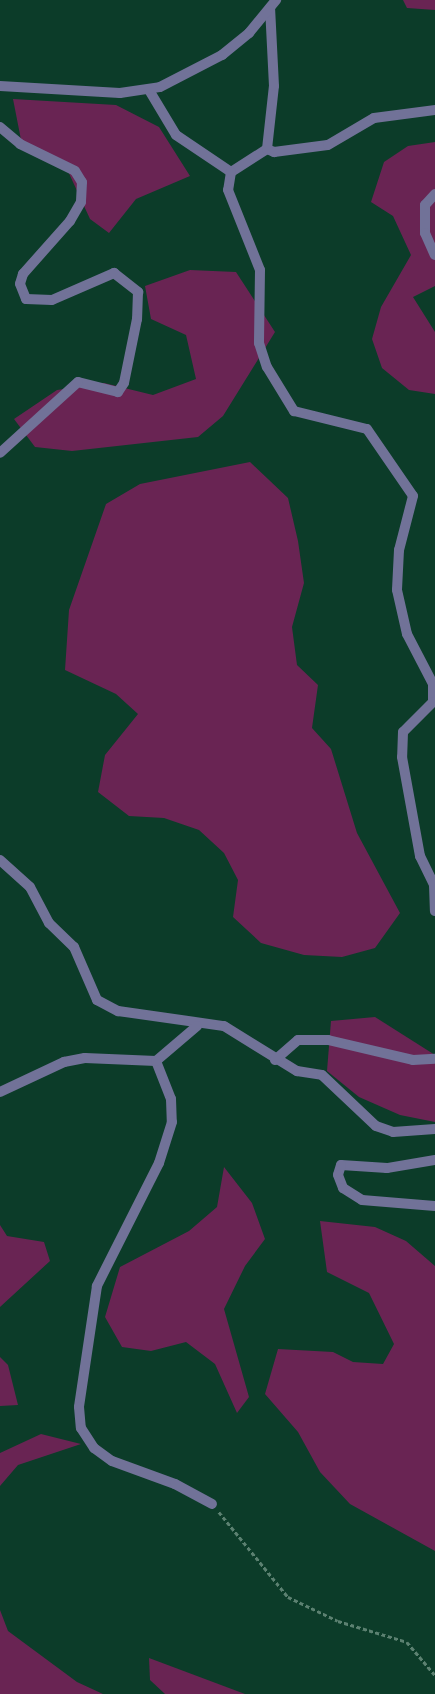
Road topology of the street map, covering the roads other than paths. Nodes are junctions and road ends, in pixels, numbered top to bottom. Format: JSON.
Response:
{"nodes":[{"id":1,"x":273,"y":4,"type":"edge"},
{"id":2,"x":0,"y":86,"type":"edge"},
{"id":3,"x":149,"y":90,"type":"junction"},
{"id":4,"x":435,"y":110,"type":"edge"},
{"id":5,"x":0,"y":126,"type":"edge"},
{"id":6,"x":267,"y":148,"type":"junction"},
{"id":7,"x":231,"y":172,"type":"junction"},
{"id":8,"x":435,"y":194,"type":"edge"},
{"id":9,"x":435,"y":255,"type":"edge"},
{"id":10,"x":0,"y":453,"type":"edge"},
{"id":11,"x":0,"y":860,"type":"edge"},
{"id":12,"x":435,"y":911,"type":"edge"},
{"id":13,"x":197,"y":1026,"type":"junction"},
{"id":14,"x":435,"y":1059,"type":"edge"},
{"id":15,"x":275,"y":1060,"type":"junction"},
{"id":16,"x":156,"y":1062,"type":"junction"},
{"id":17,"x":0,"y":1092,"type":"edge"},
{"id":18,"x":435,"y":1129,"type":"edge"},
{"id":19,"x":435,"y":1160,"type":"edge"},
{"id":20,"x":435,"y":1206,"type":"edge"},
{"id":21,"x":212,"y":1504,"type":"road end"}],
"edges":[{"from":1,"to":3,"type":"street"},
{"from":1,"to":6,"type":"street"},
{"from":2,"to":3,"type":"street"},
{"from":3,"to":7,"type":"street"},
{"from":4,"to":6,"type":"street"},
{"from":5,"to":10,"type":"street"},
{"from":6,"to":7,"type":"street"},
{"from":7,"to":12,"type":"street"},
{"from":8,"to":9,"type":"street"},
{"from":11,"to":13,"type":"street"},
{"from":13,"to":15,"type":"street"},
{"from":13,"to":16,"type":"street"},
{"from":14,"to":15,"type":"street"},
{"from":15,"to":18,"type":"street"},
{"from":16,"to":17,"type":"street"},
{"from":16,"to":21,"type":"street"},
{"from":19,"to":20,"type":"street"}]}
